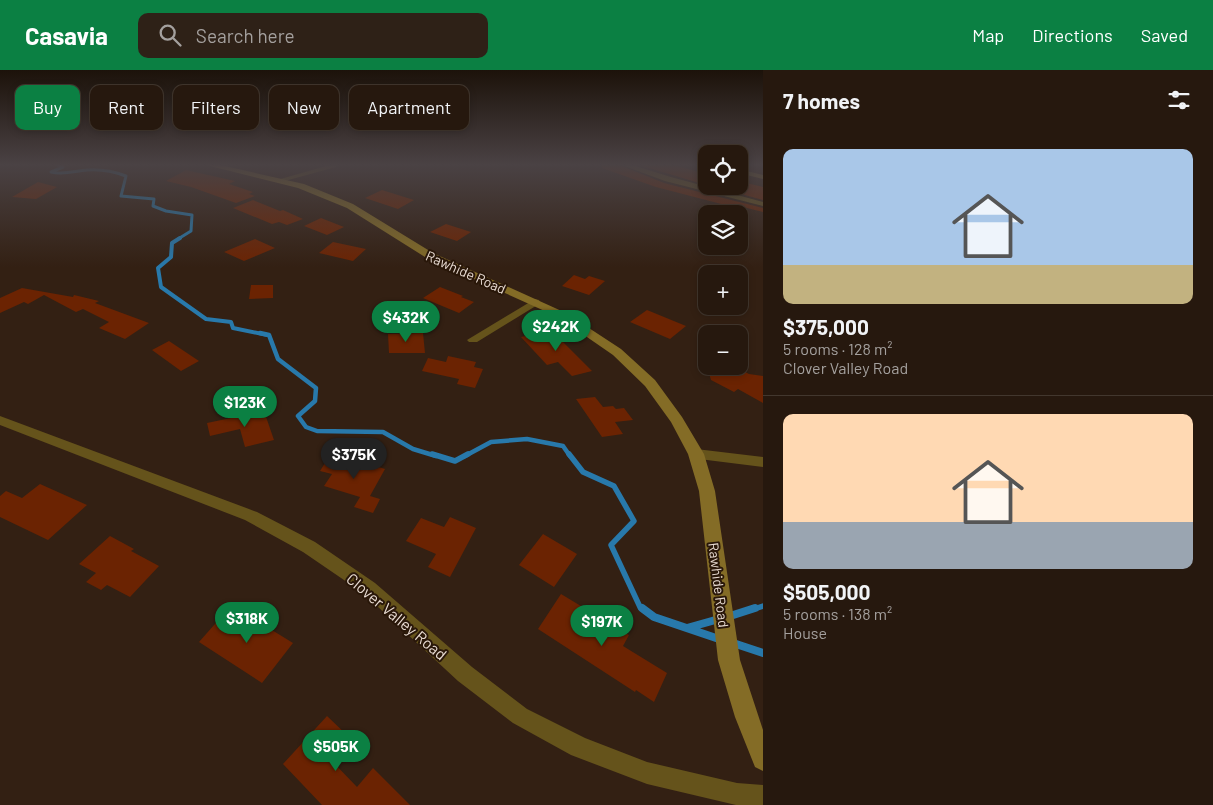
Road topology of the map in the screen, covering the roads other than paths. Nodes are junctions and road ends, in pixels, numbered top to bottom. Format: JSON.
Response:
{"nodes":[{"id":1,"x":332,"y":198,"type":"edge"},
{"id":2,"x":741,"y":198,"type":"edge"},
{"id":3,"x":763,"y":204,"type":"edge"},
{"id":4,"x":535,"y":302,"type":"junction"},
{"id":5,"x":473,"y":340,"type":"dead end"},
{"id":6,"x":0,"y":420,"type":"edge"},
{"id":7,"x":696,"y":454,"type":"junction"},
{"id":8,"x":763,"y":462,"type":"edge"},
{"id":9,"x":763,"y":759,"type":"edge"},
{"id":10,"x":763,"y":796,"type":"edge"}],
"edges":[{"from":1,"to":4,"type":"street","name":"Rawhide Road"},
{"from":2,"to":3,"type":"street"},
{"from":4,"to":5,"type":"street"},
{"from":4,"to":7,"type":"street","name":"Rawhide Road"},
{"from":6,"to":10,"type":"street","name":"Clover Valley Road"},
{"from":7,"to":8,"type":"street"},
{"from":7,"to":9,"type":"street","name":"Rawhide Road"}]}
